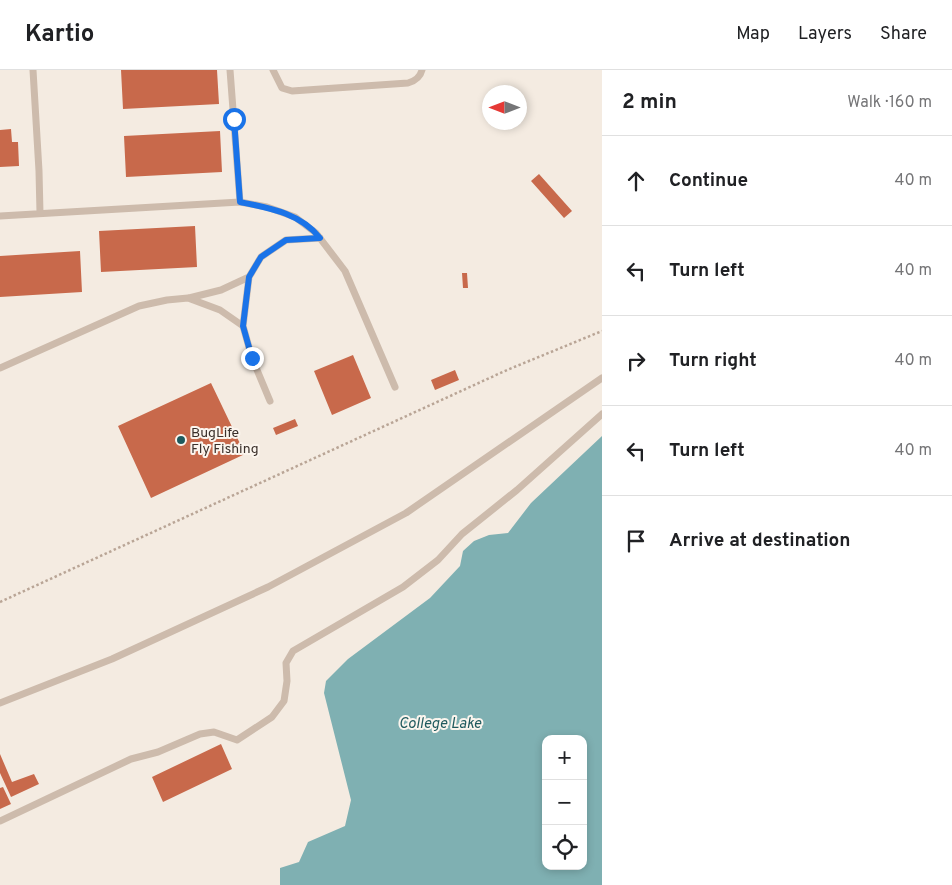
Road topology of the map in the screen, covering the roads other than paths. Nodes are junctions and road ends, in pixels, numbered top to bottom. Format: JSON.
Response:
{"nodes":[{"id":1,"x":33,"y":70,"type":"edge"},
{"id":2,"x":230,"y":70,"type":"edge"},
{"id":3,"x":272,"y":70,"type":"edge"},
{"id":4,"x":422,"y":70,"type":"edge"},
{"id":5,"x":240,"y":202,"type":"junction"},
{"id":6,"x":40,"y":213,"type":"junction"},
{"id":7,"x":0,"y":216,"type":"edge"},
{"id":8,"x":320,"y":238,"type":"junction"},
{"id":9,"x":249,"y":277,"type":"junction"},
{"id":10,"x":188,"y":298,"type":"junction"},
{"id":11,"x":243,"y":326,"type":"junction"},
{"id":12,"x":0,"y":368,"type":"edge"},
{"id":13,"x":602,"y":378,"type":"edge"},
{"id":14,"x":395,"y":387,"type":"dead end"},
{"id":15,"x":270,"y":401,"type":"dead end"},
{"id":16,"x":602,"y":414,"type":"edge"},
{"id":17,"x":0,"y":703,"type":"edge"},
{"id":18,"x":0,"y":820,"type":"edge"}],
"edges":[{"from":1,"to":6,"type":"lane"},
{"from":2,"to":5,"type":"lane"},
{"from":3,"to":4,"type":"lane"},
{"from":5,"to":6,"type":"lane"},
{"from":5,"to":8,"type":"lane"},
{"from":6,"to":7,"type":"lane"},
{"from":8,"to":9,"type":"lane"},
{"from":8,"to":14,"type":"lane"},
{"from":9,"to":10,"type":"lane"},
{"from":9,"to":11,"type":"lane"},
{"from":10,"to":11,"type":"lane"},
{"from":10,"to":12,"type":"lane"},
{"from":11,"to":15,"type":"lane"},
{"from":13,"to":17,"type":"lane"},
{"from":16,"to":18,"type":"lane"}]}
